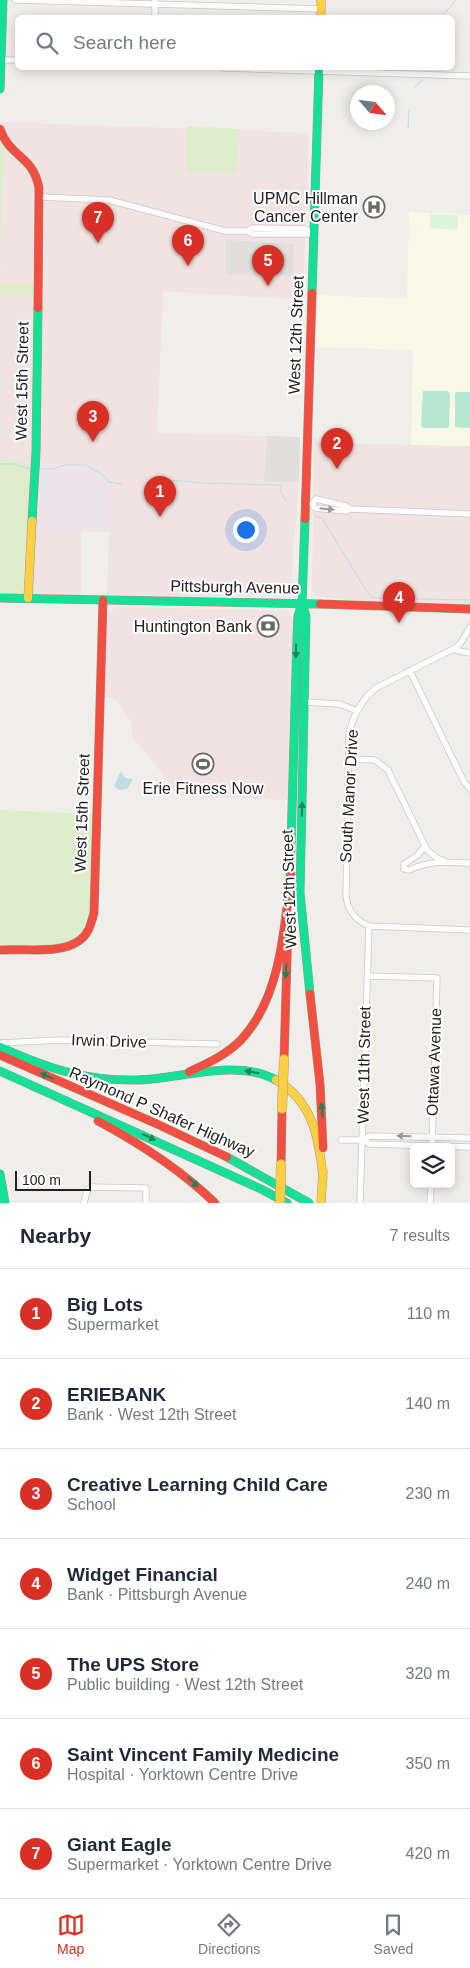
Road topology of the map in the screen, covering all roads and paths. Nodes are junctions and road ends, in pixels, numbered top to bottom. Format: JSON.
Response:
{"nodes":[{"id":1,"x":2,"y":0,"type":"edge"},
{"id":2,"x":14,"y":0,"type":"edge"},
{"id":3,"x":155,"y":2,"type":"edge"},
{"id":4,"x":321,"y":9,"type":"edge"},
{"id":5,"x":155,"y":15,"type":"edge"},
{"id":6,"x":1,"y":60,"type":"junction"},
{"id":7,"x":15,"y":60,"type":"edge"},
{"id":8,"x":319,"y":70,"type":"edge"},
{"id":9,"x":341,"y":70,"type":"edge"},
{"id":10,"x":470,"y":76,"type":"edge"},
{"id":11,"x":0,"y":89,"type":"edge"},
{"id":12,"x":0,"y":129,"type":"edge"},
{"id":13,"x":40,"y":198,"type":"junction"},
{"id":14,"x":314,"y":234,"type":"junction"},
{"id":15,"x":309,"y":504,"type":"junction"},
{"id":16,"x":470,"y":514,"type":"edge"},
{"id":17,"x":0,"y":598,"type":"edge"},
{"id":18,"x":28,"y":598,"type":"junction"},
{"id":19,"x":103,"y":600,"type":"junction"},
{"id":20,"x":302,"y":603,"type":"junction"},
{"id":21,"x":470,"y":609,"type":"edge"},
{"id":22,"x":470,"y":627,"type":"edge"},
{"id":23,"x":452,"y":651,"type":"junction"},
{"id":24,"x":470,"y":653,"type":"edge"},
{"id":25,"x":410,"y":671,"type":"junction"},
{"id":26,"x":304,"y":702,"type":"junction"},
{"id":27,"x":357,"y":710,"type":"junction"},
{"id":28,"x":349,"y":759,"type":"junction"},
{"id":29,"x":470,"y":789,"type":"edge"},
{"id":30,"x":425,"y":846,"type":"junction"},
{"id":31,"x":447,"y":862,"type":"junction"},
{"id":32,"x":470,"y":863,"type":"edge"},
{"id":33,"x":290,"y":874,"type":"junction"},
{"id":34,"x":369,"y":926,"type":"junction"},
{"id":35,"x":470,"y":930,"type":"edge"},
{"id":36,"x":0,"y":950,"type":"edge"},
{"id":37,"x":367,"y":976,"type":"junction"},
{"id":38,"x":0,"y":1043,"type":"edge"},
{"id":39,"x":217,"y":1044,"type":"dead end"},
{"id":40,"x":0,"y":1048,"type":"edge"},
{"id":41,"x":0,"y":1055,"type":"edge"},
{"id":42,"x":32,"y":1065,"type":"junction"},
{"id":43,"x":0,"y":1070,"type":"edge"},
{"id":44,"x":148,"y":1079,"type":"junction"},
{"id":45,"x":24,"y":1082,"type":"junction"},
{"id":46,"x":432,"y":1137,"type":"junction"},
{"id":47,"x":470,"y":1138,"type":"edge"},
{"id":48,"x":341,"y":1140,"type":"dead end"},
{"id":49,"x":364,"y":1140,"type":"junction"},
{"id":50,"x":432,"y":1143,"type":"edge"},
{"id":51,"x":410,"y":1145,"type":"edge"},
{"id":52,"x":455,"y":1147,"type":"edge"},
{"id":53,"x":470,"y":1147,"type":"edge"},
{"id":54,"x":0,"y":1174,"type":"edge"},
{"id":55,"x":323,"y":1176,"type":"junction"},
{"id":56,"x":431,"y":1188,"type":"edge"},
{"id":57,"x":5,"y":1203,"type":"edge"},
{"id":58,"x":84,"y":1203,"type":"edge"},
{"id":59,"x":146,"y":1203,"type":"edge"},
{"id":60,"x":215,"y":1203,"type":"edge"},
{"id":61,"x":280,"y":1203,"type":"edge"},
{"id":62,"x":287,"y":1203,"type":"edge"},
{"id":63,"x":308,"y":1203,"type":"edge"},
{"id":64,"x":321,"y":1203,"type":"edge"},
{"id":65,"x":360,"y":1203,"type":"edge"},
{"id":66,"x":430,"y":1203,"type":"edge"}],
"edges":[{"from":1,"to":6,"type":"main road"},
{"from":2,"to":3,"type":"street"},
{"from":3,"to":4,"type":"street"},
{"from":3,"to":5,"type":"street"},
{"from":6,"to":7,"type":"street"},
{"from":6,"to":11,"type":"main road"},
{"from":8,"to":14,"type":"main road","name":"West 12th Street"},
{"from":9,"to":10,"type":"street"},
{"from":12,"to":13,"type":"main road","name":"West 15th Street"},
{"from":13,"to":14,"type":"street"},
{"from":13,"to":18,"type":"main road","name":"West 15th Street"},
{"from":14,"to":15,"type":"main road","name":"West 12th Street"},
{"from":15,"to":16,"type":"street"},
{"from":15,"to":20,"type":"main road","name":"West 12th Street"},
{"from":17,"to":18,"type":"main road","name":"Pittsburgh Avenue"},
{"from":18,"to":19,"type":"main road","name":"Pittsburgh Avenue"},
{"from":19,"to":20,"type":"main road","name":"Pittsburgh Avenue"},
{"from":19,"to":36,"type":"main road","name":"West 15th Street"},
{"from":20,"to":21,"type":"main road","name":"Pittsburgh Avenue"},
{"from":20,"to":26,"type":"main road","name":"West 12th Street"},
{"from":20,"to":33,"type":"main road","name":"West 12th Street","one_way":true},
{"from":22,"to":23,"type":"street","name":"South Manor Drive"},
{"from":23,"to":24,"type":"street"},
{"from":23,"to":25,"type":"street","name":"South Manor Drive"},
{"from":25,"to":27,"type":"street","name":"South Manor Drive"},
{"from":25,"to":29,"type":"street"},
{"from":26,"to":27,"type":"street"},
{"from":55,"to":26,"type":"main road","name":"West 12th Street","one_way":true},
{"from":27,"to":28,"type":"street","name":"South Manor Drive"},
{"from":28,"to":30,"type":"street"},
{"from":28,"to":34,"type":"street","name":"South Manor Drive"},
{"from":30,"to":31,"type":"street"},
{"from":30,"to":31,"type":"street"},
{"from":31,"to":32,"type":"street"},
{"from":33,"to":44,"type":"main road"},
{"from":33,"to":61,"type":"main road","name":"West 12th Street","one_way":true,"bridge":true},
{"from":34,"to":35,"type":"street"},
{"from":34,"to":37,"type":"street","name":"West 11th Street"},
{"from":37,"to":46,"type":"street","name":"Ottawa Avenue"},
{"from":37,"to":49,"type":"street","name":"West 11th Street"},
{"from":38,"to":39,"type":"street","name":"Irwin Drive"},
{"from":40,"to":42,"type":"main road"},
{"from":41,"to":42,"type":"main road","name":"Raymond P Shafer Highway"},
{"from":42,"to":44,"type":"main road"},
{"from":63,"to":42,"type":"main road","name":"Raymond P Shafer Highway","one_way":true},
{"from":43,"to":45,"type":"main road","name":"Raymond P Shafer Highway"},
{"from":55,"to":44,"type":"main road","one_way":true},
{"from":45,"to":60,"type":"main road","one_way":true},
{"from":45,"to":62,"type":"main road","name":"Raymond P Shafer Highway","one_way":true},
{"from":46,"to":47,"type":"street"},
{"from":46,"to":49,"type":"street","one_way":true},
{"from":46,"to":50,"type":"street","name":"Ottawa Avenue"},
{"from":48,"to":49,"type":"street"},
{"from":49,"to":51,"type":"street"},
{"from":49,"to":65,"type":"street","name":"West 11th Street"},
{"from":52,"to":53,"type":"street"},
{"from":54,"to":57,"type":"main road"},
{"from":55,"to":64,"type":"main road","name":"West 12th Street"},
{"from":56,"to":66,"type":"street"},
{"from":58,"to":59,"type":"street"}]}
